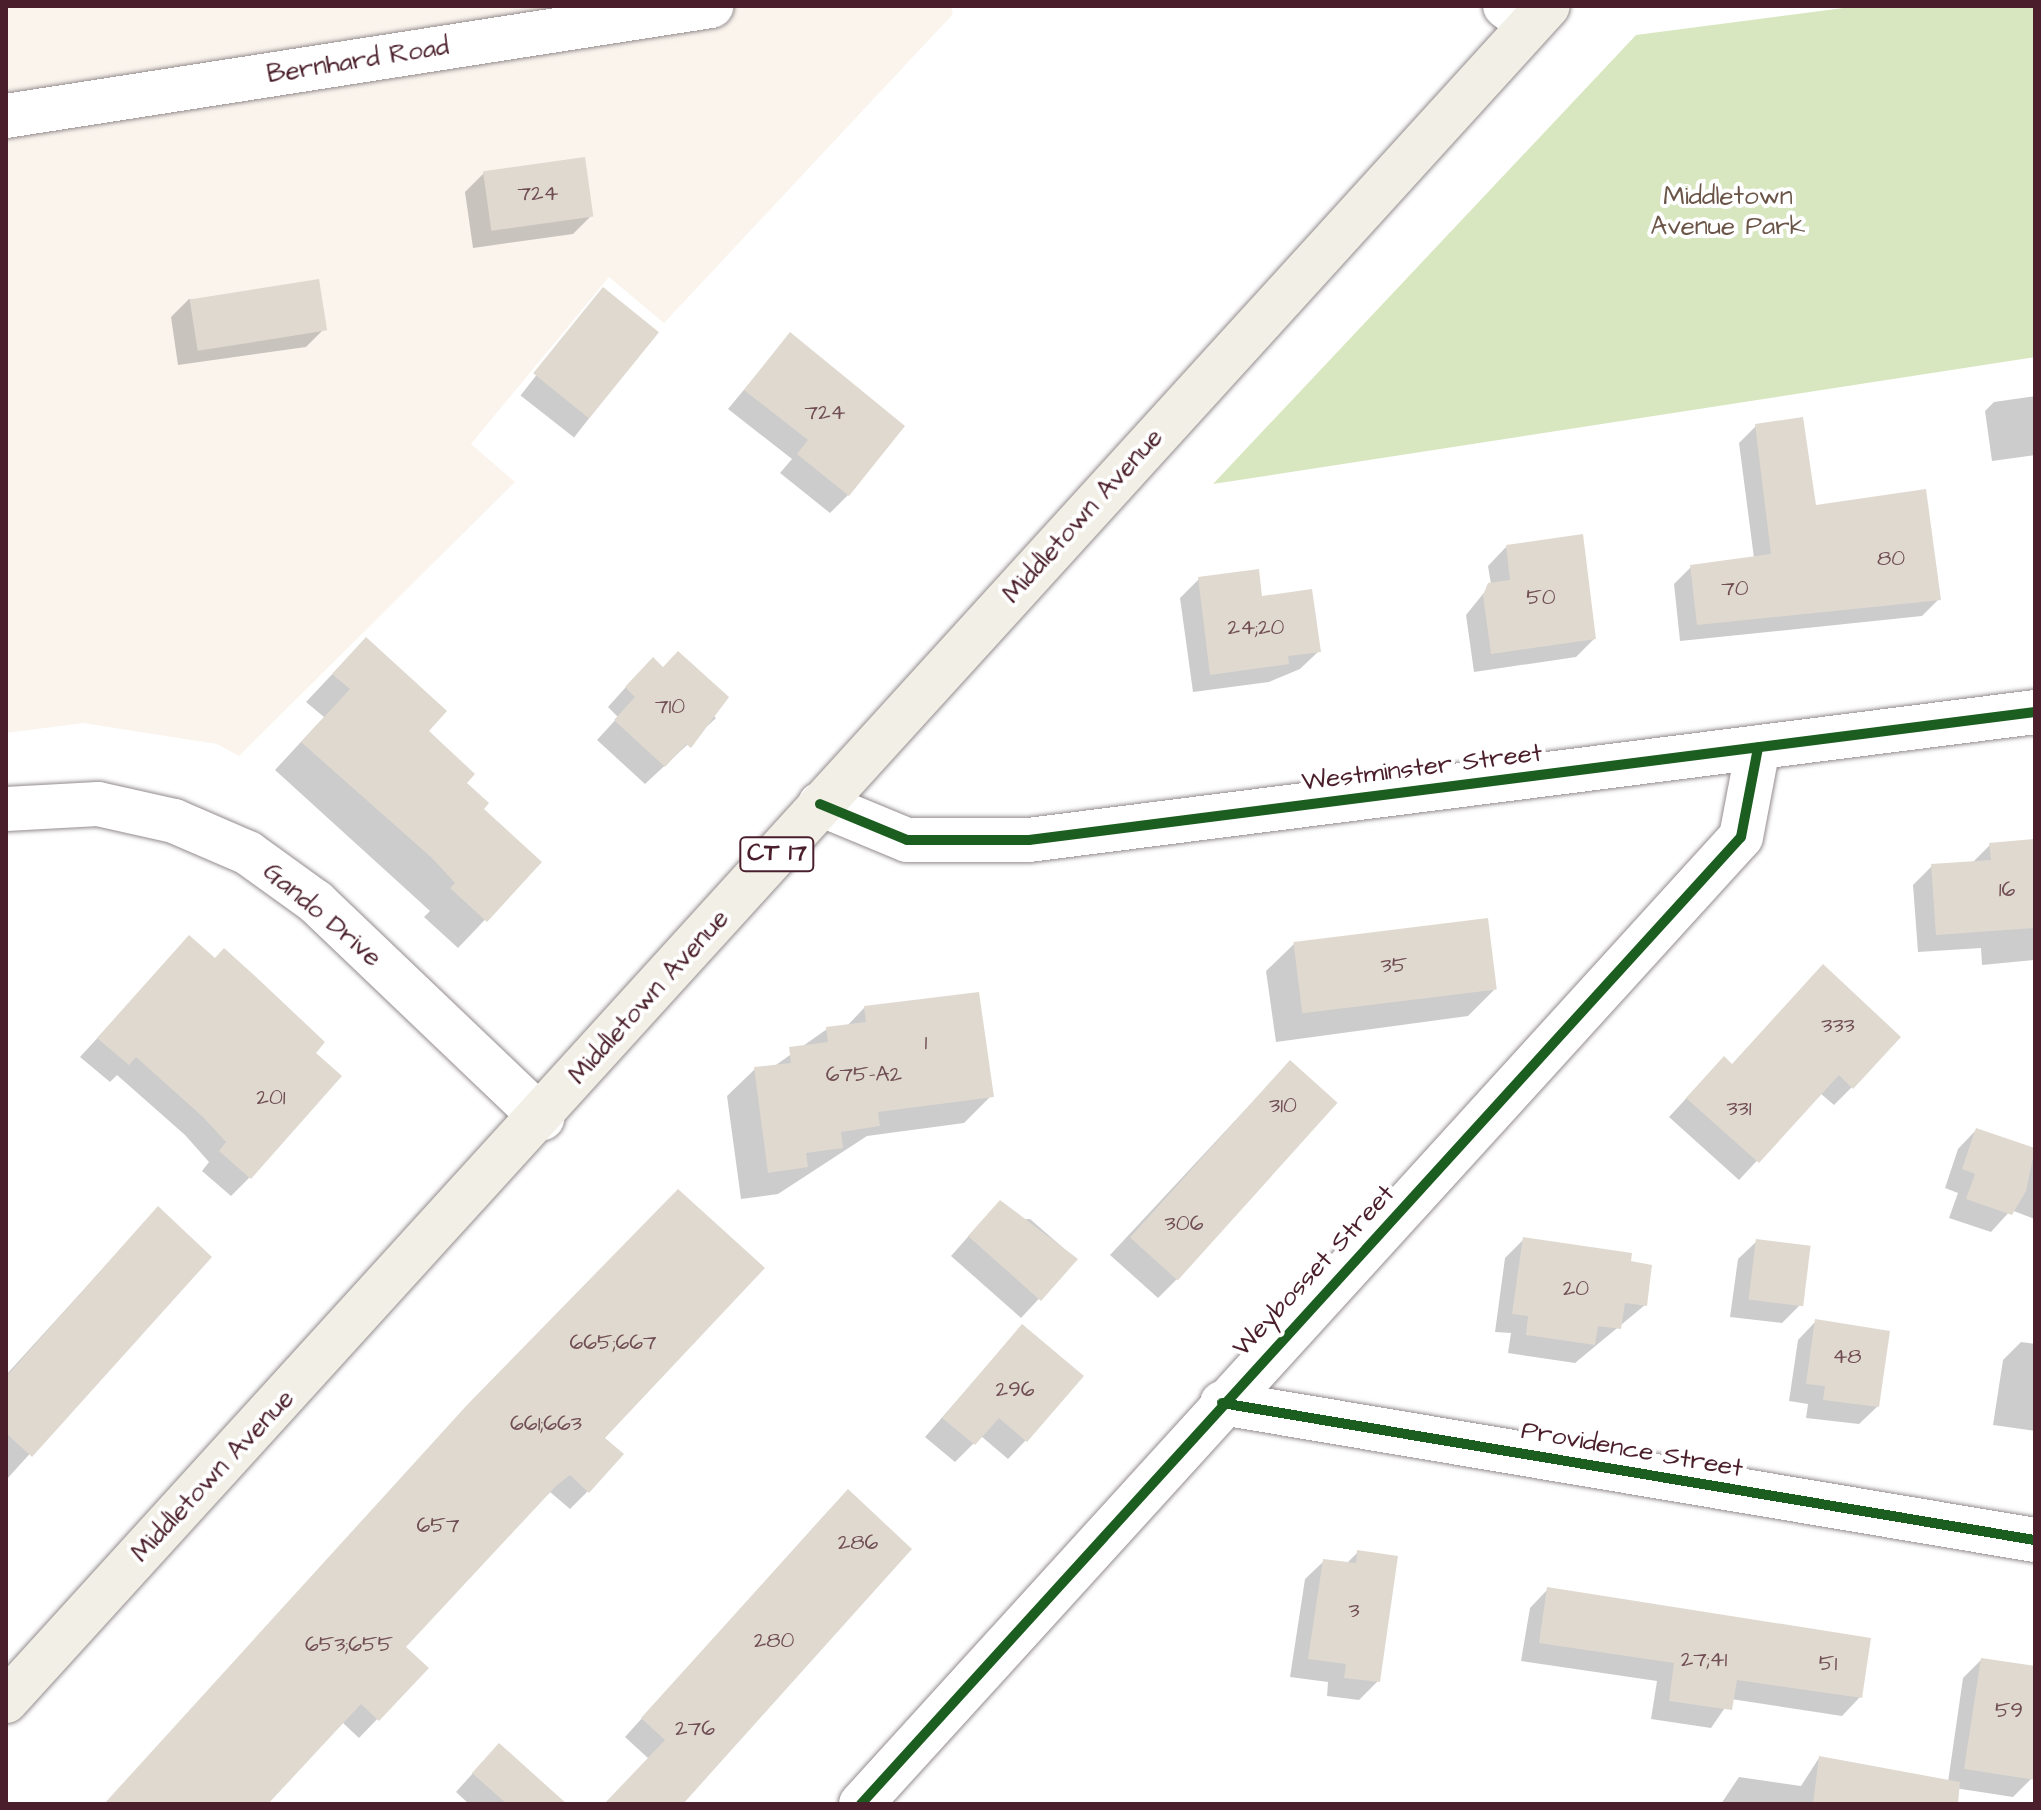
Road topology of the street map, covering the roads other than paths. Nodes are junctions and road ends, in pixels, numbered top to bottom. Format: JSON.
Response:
{"nodes":[{"id":1,"x":711,"y":6,"type":"edge"},
{"id":2,"x":1528,"y":12,"type":"edge"},
{"id":3,"x":6,"y":116,"type":"edge"},
{"id":4,"x":2035,"y":712,"type":"edge"},
{"id":5,"x":1758,"y":748,"type":"junction"},
{"id":6,"x":820,"y":804,"type":"junction"},
{"id":7,"x":6,"y":809,"type":"edge"},
{"id":8,"x":542,"y":1118,"type":"junction"},
{"id":9,"x":1222,"y":1403,"type":"junction"},
{"id":10,"x":2035,"y":1540,"type":"edge"},
{"id":11,"x":6,"y":1701,"type":"edge"},
{"id":12,"x":861,"y":1804,"type":"edge"}],
"edges":[{"from":1,"to":3,"type":"street","name":"Bernhard Road"},
{"from":2,"to":6,"type":"main road","name":"Middletown Avenue","number":"CT 17"},
{"from":4,"to":5,"type":"street","name":"Westminster Street"},
{"from":5,"to":6,"type":"street","name":"Westminster Street"},
{"from":5,"to":9,"type":"street","name":"Weybosset Street"},
{"from":6,"to":8,"type":"main road","name":"Middletown Avenue","number":"CT 17"},
{"from":7,"to":8,"type":"street","name":"Gando Drive"},
{"from":8,"to":11,"type":"main road","name":"Middletown Avenue","number":"CT 17"},
{"from":9,"to":10,"type":"street","name":"Providence Street"},
{"from":9,"to":12,"type":"street","name":"Weybosset Street"}]}
